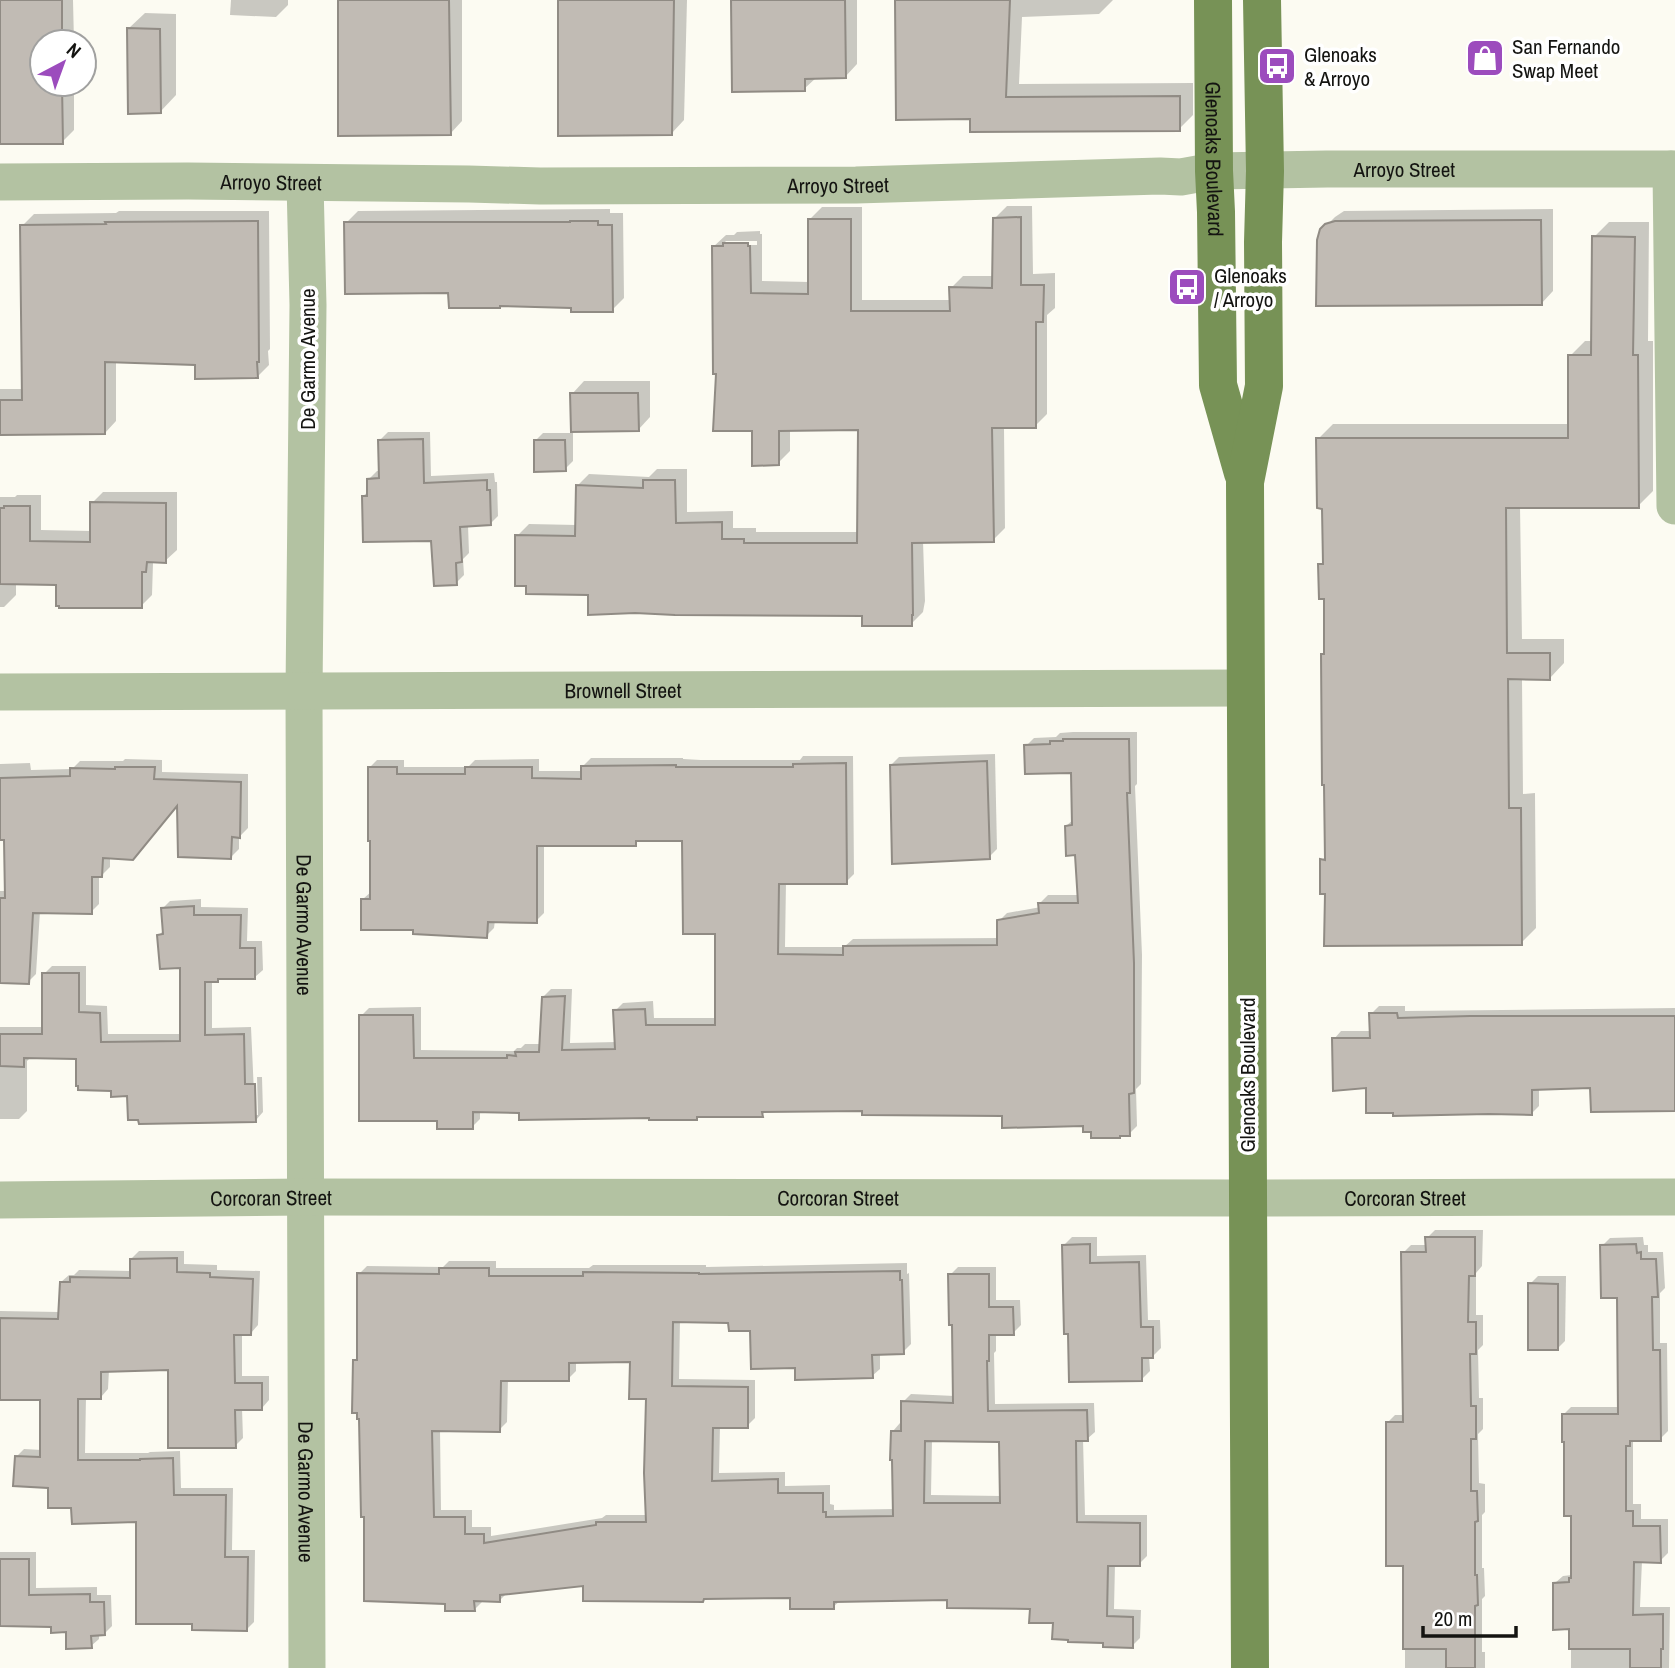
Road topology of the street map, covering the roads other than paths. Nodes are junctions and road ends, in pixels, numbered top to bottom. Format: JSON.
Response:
{"nodes":[{"id":1,"x":1213,"y":0,"type":"edge"},
{"id":2,"x":1262,"y":0,"type":"edge"},
{"id":3,"x":1673,"y":169,"type":"edge"},
{"id":4,"x":1265,"y":171,"type":"junction"},
{"id":5,"x":1214,"y":172,"type":"junction"},
{"id":6,"x":0,"y":182,"type":"edge"},
{"id":7,"x":305,"y":183,"type":"junction"},
{"id":8,"x":1245,"y":482,"type":"junction"},
{"id":9,"x":1675,"y":506,"type":"edge"},
{"id":10,"x":1245,"y":688,"type":"junction"},
{"id":11,"x":0,"y":692,"type":"edge"},
{"id":12,"x":304,"y":692,"type":"junction"},
{"id":13,"x":305,"y":1197,"type":"junction"},
{"id":14,"x":1675,"y":1197,"type":"edge"},
{"id":15,"x":1248,"y":1198,"type":"junction"},
{"id":16,"x":0,"y":1200,"type":"edge"},
{"id":17,"x":307,"y":1668,"type":"edge"},
{"id":18,"x":1250,"y":1668,"type":"edge"}],
"edges":[{"from":1,"to":5,"type":"main road","name":"Glenoaks Boulevard"},
{"from":2,"to":4,"type":"main road","name":"Glenoaks Boulevard"},
{"from":3,"to":4,"type":"street","name":"Arroyo Street"},
{"from":3,"to":9,"type":"street"},
{"from":4,"to":5,"type":"street","name":"Arroyo Street"},
{"from":4,"to":8,"type":"main road","name":"Glenoaks Boulevard"},
{"from":5,"to":7,"type":"street","name":"Arroyo Street"},
{"from":5,"to":8,"type":"main road","name":"Glenoaks Boulevard"},
{"from":6,"to":7,"type":"street","name":"Arroyo Street"},
{"from":7,"to":12,"type":"street","name":"De Garmo Avenue"},
{"from":8,"to":10,"type":"main road","name":"Glenoaks Boulevard"},
{"from":10,"to":12,"type":"street","name":"Brownell Street"},
{"from":10,"to":15,"type":"main road","name":"Glenoaks Boulevard"},
{"from":11,"to":12,"type":"street","name":"Brownell Street"},
{"from":12,"to":13,"type":"street","name":"De Garmo Avenue"},
{"from":13,"to":15,"type":"street","name":"Corcoran Street"},
{"from":13,"to":16,"type":"street","name":"Corcoran Street"},
{"from":13,"to":17,"type":"street","name":"De Garmo Avenue"},
{"from":14,"to":15,"type":"street","name":"Corcoran Street"},
{"from":15,"to":18,"type":"main road","name":"Glenoaks Boulevard"}]}
